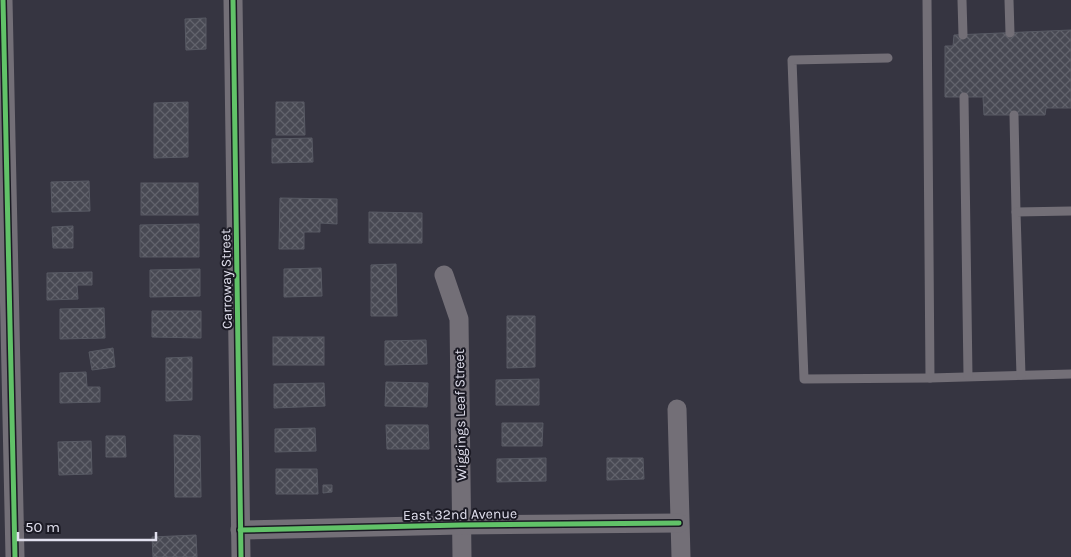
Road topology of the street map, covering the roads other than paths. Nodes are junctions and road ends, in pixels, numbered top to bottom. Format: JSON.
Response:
{"nodes":[{"id":1,"x":4,"y":0,"type":"edge"},
{"id":2,"x":233,"y":0,"type":"edge"},
{"id":3,"x":927,"y":0,"type":"edge"},
{"id":4,"x":962,"y":0,"type":"edge"},
{"id":5,"x":1009,"y":0,"type":"edge"},
{"id":6,"x":1010,"y":33,"type":"dead end"},
{"id":7,"x":963,"y":35,"type":"dead end"},
{"id":8,"x":888,"y":58,"type":"dead end"},
{"id":9,"x":964,"y":96,"type":"dead end"},
{"id":10,"x":1014,"y":115,"type":"dead end"},
{"id":11,"x":1071,"y":211,"type":"edge"},
{"id":12,"x":1016,"y":212,"type":"junction"},
{"id":13,"x":444,"y":275,"type":"dead end"},
{"id":14,"x":1071,"y":374,"type":"edge"},
{"id":15,"x":1021,"y":375,"type":"junction"},
{"id":16,"x":968,"y":376,"type":"junction"},
{"id":17,"x":930,"y":378,"type":"junction"},
{"id":18,"x":677,"y":409,"type":"dead end"},
{"id":19,"x":680,"y":523,"type":"junction"},
{"id":20,"x":461,"y":525,"type":"junction"},
{"id":21,"x":240,"y":530,"type":"junction"},
{"id":22,"x":7,"y":538,"type":"edge"},
{"id":23,"x":15,"y":557,"type":"edge"},
{"id":24,"x":241,"y":557,"type":"edge"},
{"id":25,"x":462,"y":557,"type":"edge"},
{"id":26,"x":681,"y":557,"type":"edge"}],
"edges":[{"from":1,"to":22,"type":"street"},
{"from":2,"to":21,"type":"street","name":"Carroway Street"},
{"from":3,"to":17,"type":"lane"},
{"from":4,"to":7,"type":"lane"},
{"from":5,"to":6,"type":"lane"},
{"from":8,"to":17,"type":"lane"},
{"from":9,"to":16,"type":"lane"},
{"from":10,"to":12,"type":"lane"},
{"from":11,"to":12,"type":"lane"},
{"from":12,"to":15,"type":"lane"},
{"from":13,"to":20,"type":"street","name":"Wiggings Leaf Street"},
{"from":14,"to":15,"type":"lane"},
{"from":15,"to":16,"type":"lane"},
{"from":16,"to":17,"type":"lane"},
{"from":18,"to":19,"type":"street"},
{"from":19,"to":20,"type":"street","name":"East 32nd Avenue"},
{"from":19,"to":26,"type":"street"},
{"from":20,"to":21,"type":"street","name":"East 32nd Avenue"},
{"from":20,"to":25,"type":"street","name":"Wiggings Leaf Street"},
{"from":21,"to":24,"type":"street","name":"Carroway Street"},
{"from":22,"to":23,"type":"street"}]}
